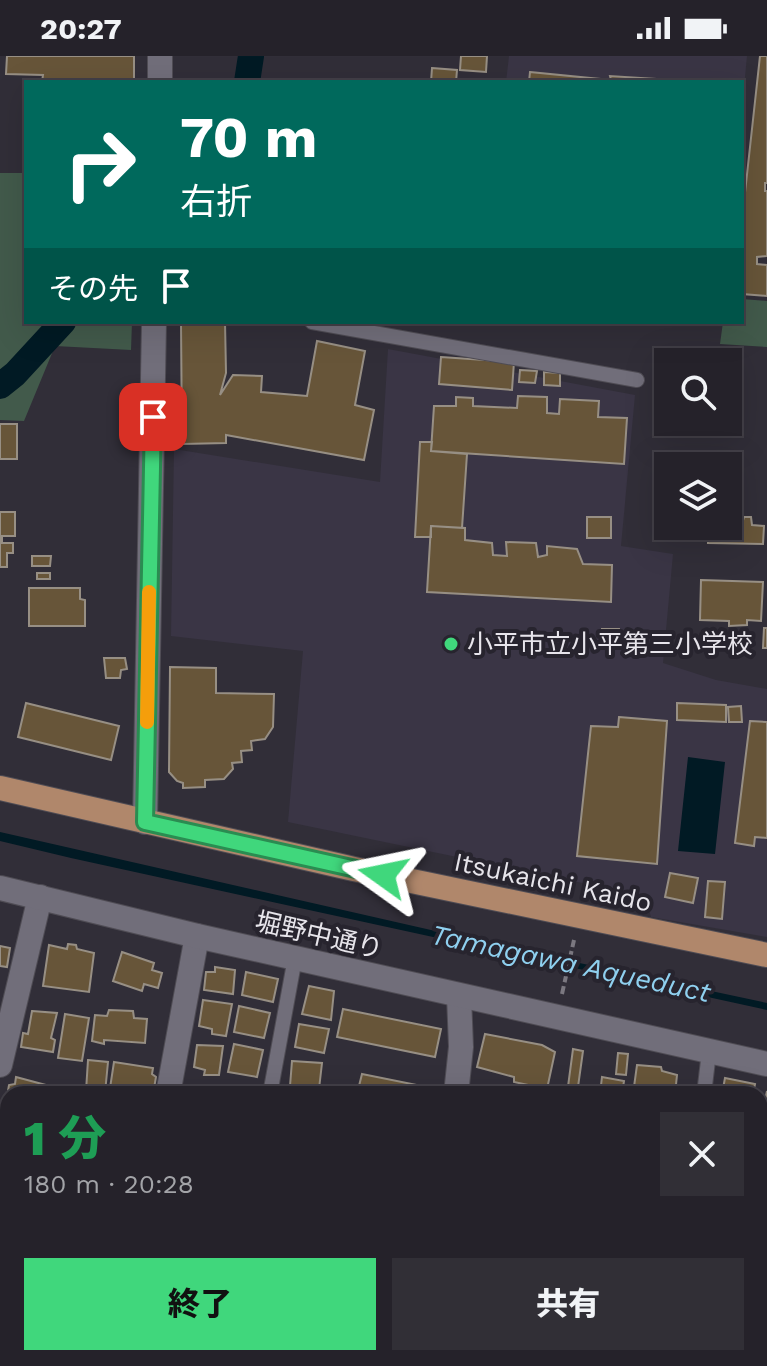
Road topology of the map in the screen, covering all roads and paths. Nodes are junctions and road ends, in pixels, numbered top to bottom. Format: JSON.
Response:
{"nodes":[{"id":1,"x":160,"y":56,"type":"edge"},
{"id":2,"x":160,"y":80,"type":"edge"},
{"id":3,"x":154,"y":324,"type":"edge"},
{"id":4,"x":323,"y":324,"type":"edge"},
{"id":5,"x":637,"y":380,"type":"dead end"},
{"id":6,"x":0,"y":788,"type":"edge"},
{"id":7,"x":145,"y":822,"type":"junction"},
{"id":8,"x":0,"y":888,"type":"edge"},
{"id":9,"x":40,"y":897,"type":"junction"},
{"id":10,"x":575,"y":934,"type":"dead end"},
{"id":11,"x":197,"y":936,"type":"junction"},
{"id":12,"x":767,"y":955,"type":"edge"},
{"id":13,"x":295,"y":958,"type":"junction"},
{"id":14,"x":459,"y":996,"type":"junction"},
{"id":15,"x":561,"y":998,"type":"dead end"},
{"id":16,"x":709,"y":1052,"type":"junction"},
{"id":17,"x":767,"y":1064,"type":"edge"},
{"id":18,"x":0,"y":1065,"type":"edge"},
{"id":19,"x":169,"y":1086,"type":"edge"},
{"id":20,"x":271,"y":1086,"type":"edge"},
{"id":21,"x":457,"y":1086,"type":"edge"},
{"id":22,"x":705,"y":1086,"type":"edge"}],
"edges":[{"from":1,"to":2,"type":"street"},
{"from":3,"to":7,"type":"street"},
{"from":4,"to":5,"type":"lane"},
{"from":6,"to":7,"type":"main road","name":"Itsukaichi Kaido"},
{"from":7,"to":12,"type":"main road","name":"Itsukaichi Kaido"},
{"from":8,"to":9,"type":"street","name":"堀野中通り"},
{"from":9,"to":11,"type":"street","name":"堀野中通り"},
{"from":9,"to":18,"type":"street"},
{"from":10,"to":15,"type":"path"},
{"from":11,"to":13,"type":"street","name":"堀野中通り"},
{"from":11,"to":19,"type":"street"},
{"from":13,"to":14,"type":"street","name":"堀野中通り"},
{"from":13,"to":20,"type":"lane"},
{"from":14,"to":16,"type":"street","name":"堀野中通り"},
{"from":14,"to":21,"type":"street"},
{"from":16,"to":17,"type":"street","name":"堀野中通り"},
{"from":16,"to":22,"type":"lane"}]}
